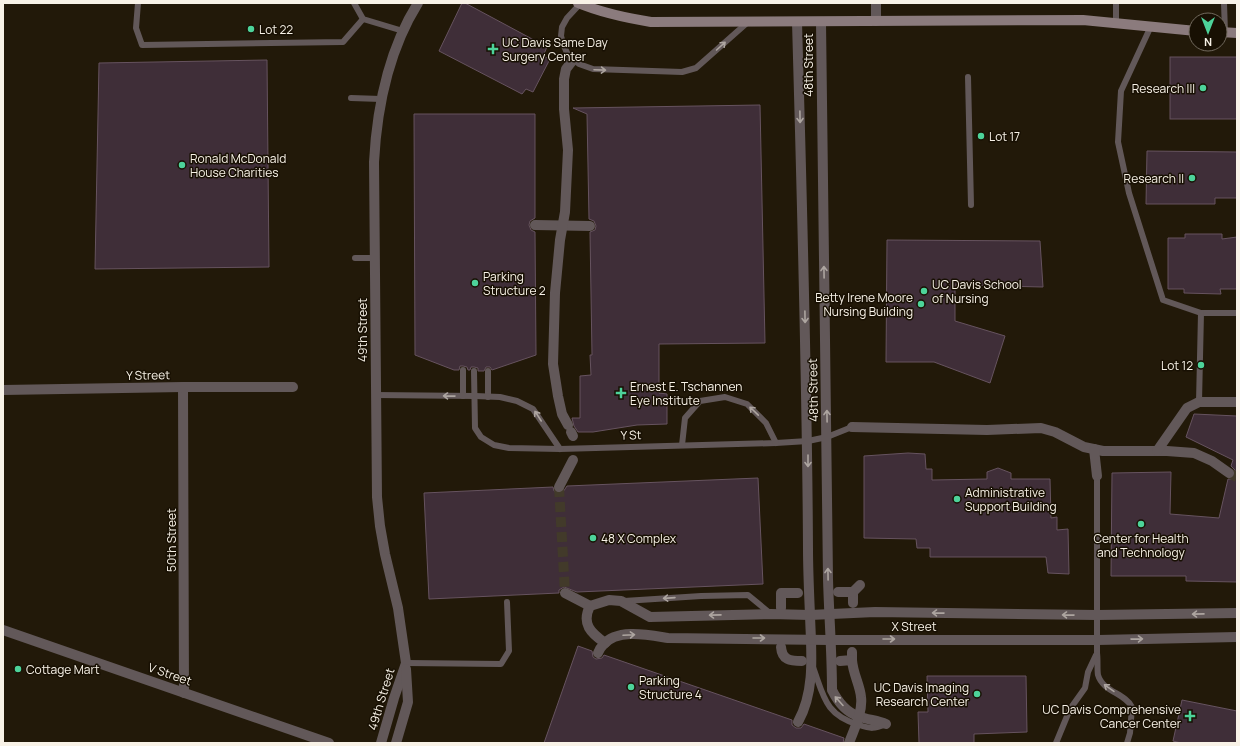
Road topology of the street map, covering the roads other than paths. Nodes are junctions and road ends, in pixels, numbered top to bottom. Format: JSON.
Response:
{"nodes":[{"id":1,"x":138,"y":3,"type":"edge"},
{"id":2,"x":354,"y":3,"type":"edge"},
{"id":3,"x":418,"y":3,"type":"edge"},
{"id":4,"x":579,"y":3,"type":"edge"},
{"id":5,"x":876,"y":3,"type":"edge"},
{"id":6,"x":1116,"y":3,"type":"edge"},
{"id":7,"x":363,"y":19,"type":"junction"},
{"id":8,"x":876,"y":21,"type":"junction"},
{"id":9,"x":748,"y":22,"type":"junction"},
{"id":10,"x":797,"y":22,"type":"junction"},
{"id":11,"x":821,"y":22,"type":"junction"},
{"id":12,"x":1116,"y":22,"type":"junction"},
{"id":13,"x":1151,"y":26,"type":"junction"},
{"id":14,"x":1188,"y":29,"type":"edge"},
{"id":15,"x":403,"y":31,"type":"junction"},
{"id":16,"x":573,"y":60,"type":"junction"},
{"id":17,"x":968,"y":77,"type":"dead end"},
{"id":18,"x":351,"y":98,"type":"dead end"},
{"id":19,"x":381,"y":99,"type":"junction"},
{"id":20,"x":970,"y":205,"type":"dead end"},
{"id":21,"x":535,"y":225,"type":"dead end"},
{"id":22,"x":563,"y":225,"type":"junction"},
{"id":23,"x":590,"y":226,"type":"dead end"},
{"id":24,"x":355,"y":258,"type":"dead end"},
{"id":25,"x":375,"y":258,"type":"junction"},
{"id":26,"x":1201,"y":313,"type":"junction"},
{"id":27,"x":1237,"y":313,"type":"edge"},
{"id":28,"x":463,"y":370,"type":"dead end"},
{"id":29,"x":474,"y":370,"type":"dead end"},
{"id":30,"x":488,"y":371,"type":"dead end"},
{"id":31,"x":183,"y":387,"type":"junction"},
{"id":32,"x":293,"y":387,"type":"dead end"},
{"id":33,"x":3,"y":390,"type":"edge"},
{"id":34,"x":375,"y":395,"type":"junction"},
{"id":35,"x":463,"y":396,"type":"junction"},
{"id":36,"x":475,"y":396,"type":"junction"},
{"id":37,"x":488,"y":397,"type":"junction"},
{"id":38,"x":1199,"y":402,"type":"junction"},
{"id":39,"x":1237,"y":402,"type":"edge"},
{"id":40,"x":852,"y":427,"type":"joint"},
{"id":41,"x":571,"y":431,"type":"dead end"},
{"id":42,"x":827,"y":437,"type":"junction"},
{"id":43,"x":808,"y":441,"type":"junction"},
{"id":44,"x":776,"y":443,"type":"junction"},
{"id":45,"x":682,"y":445,"type":"junction"},
{"id":46,"x":560,"y":448,"type":"junction"},
{"id":47,"x":1094,"y":450,"type":"junction"},
{"id":48,"x":1157,"y":451,"type":"junction"},
{"id":49,"x":573,"y":460,"type":"dead end"},
{"id":50,"x":1229,"y":472,"type":"tunnel mouth"},
{"id":51,"x":1097,"y":476,"type":"joint"},
{"id":52,"x":559,"y":487,"type":"tunnel mouth"},
{"id":53,"x":838,"y":592,"type":"dead end"},
{"id":54,"x":565,"y":593,"type":"dead end"},
{"id":55,"x":798,"y":593,"type":"dead end"},
{"id":56,"x":621,"y":601,"type":"junction"},
{"id":57,"x":507,"y":602,"type":"dead end"},
{"id":58,"x":853,"y":603,"type":"dead end"},
{"id":59,"x":590,"y":606,"type":"junction"},
{"id":60,"x":781,"y":608,"type":"dead end"},
{"id":61,"x":1237,"y":613,"type":"edge"},
{"id":62,"x":771,"y":614,"type":"junction"},
{"id":63,"x":829,"y":614,"type":"junction"},
{"id":64,"x":810,"y":615,"type":"junction"},
{"id":65,"x":1097,"y":615,"type":"junction"},
{"id":66,"x":3,"y":630,"type":"edge"},
{"id":67,"x":1237,"y":637,"type":"edge"},
{"id":68,"x":811,"y":639,"type":"junction"},
{"id":69,"x":830,"y":640,"type":"junction"},
{"id":70,"x":1098,"y":640,"type":"junction"},
{"id":71,"x":605,"y":643,"type":"junction"},
{"id":72,"x":781,"y":647,"type":"dead end"},
{"id":73,"x":598,"y":653,"type":"dead end"},
{"id":74,"x":1097,"y":653,"type":"junction"},
{"id":75,"x":806,"y":661,"type":"junction"},
{"id":76,"x":840,"y":661,"type":"dead end"},
{"id":77,"x":406,"y":663,"type":"junction"},
{"id":78,"x":184,"y":693,"type":"junction"},
{"id":79,"x":857,"y":720,"type":"junction"},
{"id":80,"x":798,"y":722,"type":"dead end"},
{"id":81,"x":886,"y":724,"type":"dead end"},
{"id":82,"x":329,"y":743,"type":"edge"},
{"id":83,"x":381,"y":743,"type":"edge"},
{"id":84,"x":396,"y":743,"type":"edge"},
{"id":85,"x":850,"y":743,"type":"edge"},
{"id":86,"x":1056,"y":743,"type":"edge"},
{"id":87,"x":1127,"y":743,"type":"edge"}],
"edges":[{"from":1,"to":7,"type":"lane"},
{"from":2,"to":7,"type":"lane"},
{"from":3,"to":15,"type":"street","name":"49th Street"},
{"from":4,"to":9,"type":"street"},
{"from":4,"to":16,"type":"lane"},
{"from":5,"to":8,"type":"street"},
{"from":6,"to":12,"type":"lane"},
{"from":7,"to":15,"type":"lane"},
{"from":8,"to":11,"type":"street"},
{"from":8,"to":12,"type":"street"},
{"from":9,"to":10,"type":"street"},
{"from":16,"to":9,"type":"lane","one_way":true},
{"from":10,"to":11,"type":"street"},
{"from":10,"to":43,"type":"street","name":"48th Street","one_way":true},
{"from":42,"to":11,"type":"street","name":"48th Street","one_way":true},
{"from":12,"to":13,"type":"street"},
{"from":13,"to":14,"type":"street"},
{"from":13,"to":26,"type":"lane"},
{"from":15,"to":19,"type":"street","name":"49th Street"},
{"from":16,"to":22,"type":"street"},
{"from":17,"to":20,"type":"lane"},
{"from":18,"to":19,"type":"lane"},
{"from":19,"to":25,"type":"street","name":"49th Street"},
{"from":21,"to":22,"type":"street"},
{"from":22,"to":23,"type":"street"},
{"from":22,"to":41,"type":"street"},
{"from":24,"to":25,"type":"lane"},
{"from":25,"to":34,"type":"street","name":"49th Street"},
{"from":26,"to":27,"type":"lane"},
{"from":26,"to":38,"type":"lane"},
{"from":28,"to":35,"type":"lane"},
{"from":29,"to":36,"type":"lane","name":"Y St"},
{"from":30,"to":37,"type":"lane"},
{"from":31,"to":32,"type":"street","name":"Y Street"},
{"from":31,"to":33,"type":"street","name":"Y Street"},
{"from":31,"to":78,"type":"street","name":"50th Street"},
{"from":35,"to":34,"type":"lane","one_way":true},
{"from":34,"to":77,"type":"street","name":"49th Street"},
{"from":35,"to":36,"type":"lane"},
{"from":36,"to":37,"type":"lane"},
{"from":36,"to":46,"type":"lane","name":"Y St"},
{"from":46,"to":37,"type":"lane","one_way":true},
{"from":38,"to":39,"type":"street"},
{"from":38,"to":48,"type":"street"},
{"from":40,"to":42,"type":"lane","name":"Y St"},
{"from":40,"to":47,"type":"street"},
{"from":42,"to":43,"type":"lane","name":"Y St"},
{"from":63,"to":42,"type":"street","name":"48th Street","one_way":true},
{"from":43,"to":44,"type":"lane","name":"Y St"},
{"from":43,"to":64,"type":"street","name":"48th Street","one_way":true},
{"from":44,"to":45,"type":"lane","name":"Y St"},
{"from":44,"to":45,"type":"lane","one_way":true},
{"from":45,"to":46,"type":"lane","name":"Y St"},
{"from":47,"to":48,"type":"street"},
{"from":47,"to":51,"type":"street"},
{"from":48,"to":50,"type":"street"},
{"from":49,"to":52,"type":"street"},
{"from":51,"to":65,"type":"lane"},
{"from":53,"to":58,"type":"street"},
{"from":54,"to":59,"type":"street"},
{"from":55,"to":60,"type":"street"},
{"from":56,"to":59,"type":"street"},
{"from":62,"to":56,"type":"street","name":"X Street","one_way":true},
{"from":62,"to":56,"type":"lane","one_way":true},
{"from":57,"to":77,"type":"lane"},
{"from":59,"to":71,"type":"street"},
{"from":61,"to":65,"type":"street","name":"X Street","one_way":true},
{"from":62,"to":64,"type":"street","name":"X Street"},
{"from":63,"to":64,"type":"street","name":"X Street"},
{"from":65,"to":63,"type":"street","name":"X Street","one_way":true},
{"from":63,"to":69,"type":"street","name":"48th Street"},
{"from":64,"to":68,"type":"street","name":"48th Street"},
{"from":65,"to":70,"type":"lane"},
{"from":66,"to":78,"type":"street","name":"V Street"},
{"from":70,"to":67,"type":"street","name":"X Street","one_way":true},
{"from":68,"to":69,"type":"street","name":"X Street"},
{"from":71,"to":68,"type":"street","name":"X Street","one_way":true},
{"from":68,"to":75,"type":"street","name":"48th Street"},
{"from":69,"to":70,"type":"street","name":"X Street","one_way":true},
{"from":79,"to":69,"type":"street","name":"48th Street","one_way":true},
{"from":70,"to":74,"type":"lane"},
{"from":71,"to":73,"type":"street","name":"X Street"},
{"from":72,"to":75,"type":"street"},
{"from":74,"to":86,"type":"lane"},
{"from":87,"to":74,"type":"lane","one_way":true},
{"from":75,"to":79,"type":"lane"},
{"from":75,"to":80,"type":"street","name":"48th Street"},
{"from":76,"to":79,"type":"street"},
{"from":77,"to":83,"type":"street","name":"49th Street"},
{"from":77,"to":84,"type":"street","name":"49th Street"},
{"from":78,"to":82,"type":"street","name":"V Street"},
{"from":79,"to":81,"type":"street","name":"48th Street"},
{"from":79,"to":85,"type":"street"}]}
